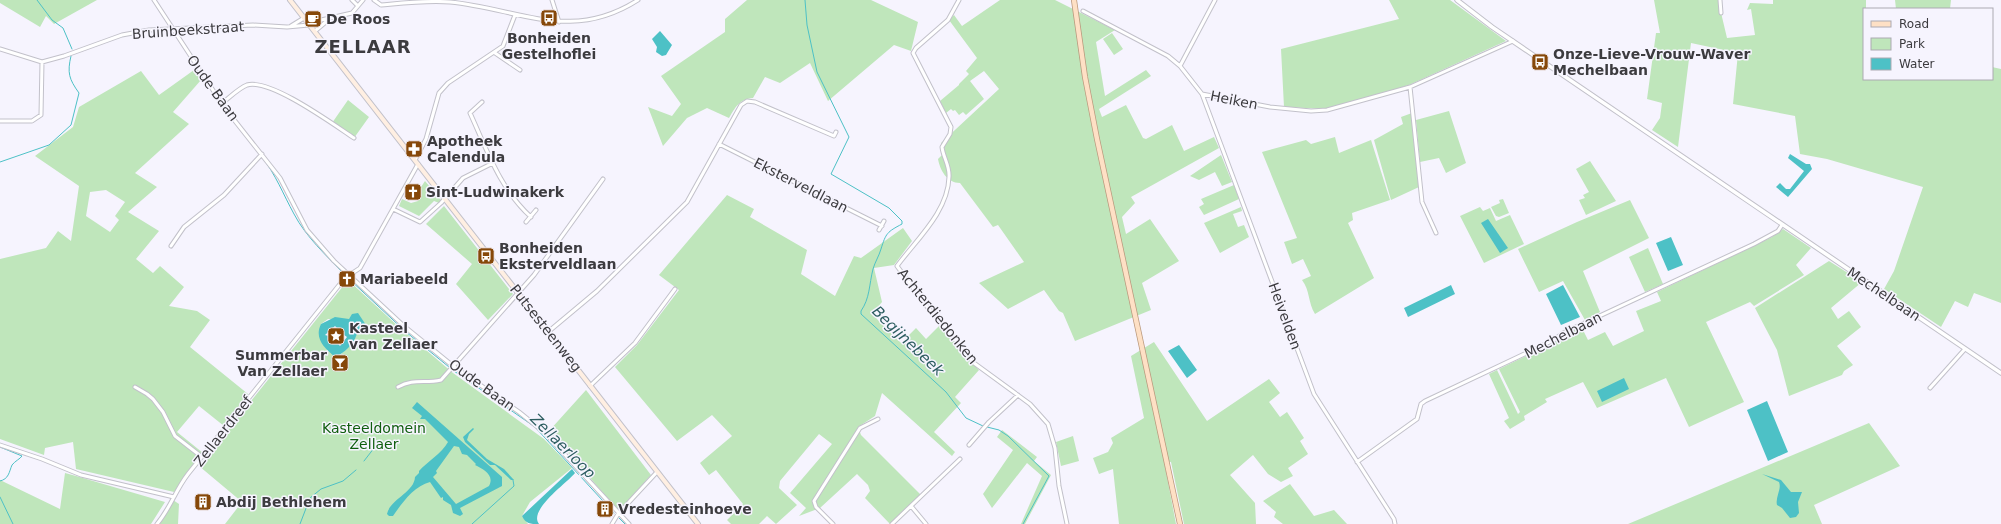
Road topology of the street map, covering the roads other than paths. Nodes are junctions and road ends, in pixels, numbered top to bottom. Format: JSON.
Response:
{"nodes":[{"id":1,"x":154,"y":0,"type":"edge"},
{"id":2,"x":290,"y":0,"type":"edge"},
{"id":3,"x":352,"y":0,"type":"edge"},
{"id":4,"x":363,"y":0,"type":"edge"},
{"id":5,"x":374,"y":0,"type":"edge"},
{"id":6,"x":552,"y":0,"type":"edge"},
{"id":7,"x":638,"y":0,"type":"edge"},
{"id":8,"x":959,"y":0,"type":"edge"},
{"id":9,"x":1215,"y":0,"type":"edge"},
{"id":10,"x":1457,"y":0,"type":"edge"},
{"id":11,"x":1720,"y":0,"type":"edge"},
{"id":12,"x":1074,"y":1,"type":"edge"},
{"id":13,"x":357,"y":6,"type":"junction"},
{"id":14,"x":1083,"y":11,"type":"dead end"},
{"id":15,"x":1721,"y":13,"type":"dead end"},
{"id":16,"x":515,"y":15,"type":"junction"},
{"id":17,"x":304,"y":18,"type":"junction"},
{"id":18,"x":328,"y":20,"type":"junction"},
{"id":19,"x":559,"y":22,"type":"junction"},
{"id":20,"x":309,"y":24,"type":"junction"},
{"id":21,"x":287,"y":27,"type":"junction"},
{"id":22,"x":171,"y":29,"type":"junction"},
{"id":23,"x":315,"y":31,"type":"junction"},
{"id":24,"x":1513,"y":41,"type":"junction"},
{"id":25,"x":0,"y":49,"type":"edge"},
{"id":26,"x":495,"y":53,"type":"junction"},
{"id":27,"x":42,"y":62,"type":"junction"},
{"id":28,"x":1180,"y":66,"type":"junction"},
{"id":29,"x":520,"y":70,"type":"dead end"},
{"id":30,"x":1410,"y":87,"type":"junction"},
{"id":31,"x":1202,"y":94,"type":"junction"},
{"id":32,"x":482,"y":102,"type":"dead end"},
{"id":33,"x":222,"y":103,"type":"junction"},
{"id":34,"x":0,"y":121,"type":"edge"},
{"id":35,"x":836,"y":132,"type":"dead end"},
{"id":36,"x":354,"y":138,"type":"dead end"},
{"id":37,"x":719,"y":144,"type":"junction"},
{"id":38,"x":262,"y":154,"type":"junction"},
{"id":39,"x":415,"y":160,"type":"junction"},
{"id":40,"x":493,"y":163,"type":"junction"},
{"id":41,"x":418,"y":164,"type":"junction"},
{"id":42,"x":603,"y":179,"type":"dead end"},
{"id":43,"x":444,"y":198,"type":"junction"},
{"id":44,"x":393,"y":209,"type":"junction"},
{"id":45,"x":536,"y":210,"type":"dead end"},
{"id":46,"x":531,"y":217,"type":"junction"},
{"id":47,"x":884,"y":221,"type":"dead end"},
{"id":48,"x":526,"y":222,"type":"dead end"},
{"id":49,"x":1782,"y":225,"type":"junction"},
{"id":50,"x":882,"y":226,"type":"junction"},
{"id":51,"x":879,"y":230,"type":"dead end"},
{"id":52,"x":1436,"y":233,"type":"dead end"},
{"id":53,"x":171,"y":246,"type":"dead end"},
{"id":54,"x":348,"y":274,"type":"junction"},
{"id":55,"x":675,"y":289,"type":"dead end"},
{"id":56,"x":518,"y":293,"type":"junction"},
{"id":57,"x":548,"y":332,"type":"junction"},
{"id":58,"x":1965,"y":349,"type":"junction"},
{"id":59,"x":453,"y":366,"type":"junction"},
{"id":60,"x":2001,"y":374,"type":"edge"},
{"id":61,"x":590,"y":386,"type":"junction"},
{"id":62,"x":135,"y":387,"type":"dead end"},
{"id":63,"x":398,"y":387,"type":"dead end"},
{"id":64,"x":1930,"y":388,"type":"dead end"},
{"id":65,"x":1018,"y":395,"type":"junction"},
{"id":66,"x":878,"y":419,"type":"dead end"},
{"id":67,"x":0,"y":445,"type":"edge"},
{"id":68,"x":969,"y":445,"type":"dead end"},
{"id":69,"x":202,"y":457,"type":"junction"},
{"id":70,"x":960,"y":459,"type":"dead end"},
{"id":71,"x":1357,"y":462,"type":"junction"},
{"id":72,"x":657,"y":472,"type":"junction"},
{"id":73,"x":174,"y":497,"type":"junction"},
{"id":74,"x":911,"y":506,"type":"junction"},
{"id":75,"x":618,"y":514,"type":"junction"},
{"id":76,"x":157,"y":524,"type":"edge"},
{"id":77,"x":612,"y":524,"type":"edge"},
{"id":78,"x":629,"y":524,"type":"edge"},
{"id":79,"x":698,"y":524,"type":"edge"},
{"id":80,"x":833,"y":524,"type":"edge"},
{"id":81,"x":892,"y":524,"type":"edge"},
{"id":82,"x":926,"y":524,"type":"edge"},
{"id":83,"x":1067,"y":524,"type":"edge"},
{"id":84,"x":1180,"y":524,"type":"edge"},
{"id":85,"x":1395,"y":524,"type":"edge"}],
"edges":[{"from":1,"to":22,"type":"street","name":"Oude Baan"},
{"from":2,"to":17,"type":"main road","name":"Putsesteenweg"},
{"from":3,"to":13,"type":"street"},
{"from":4,"to":13,"type":"street","name":"Bruinbeekstraat"},
{"from":5,"to":16,"type":"street"},
{"from":6,"to":19,"type":"street"},
{"from":7,"to":19,"type":"street"},
{"from":8,"to":65,"type":"street","name":"Achterdiedonken"},
{"from":9,"to":28,"type":"street"},
{"from":10,"to":24,"type":"street","name":"Mechelbaan"},
{"from":11,"to":15,"type":"street"},
{"from":12,"to":84,"type":"main road"},
{"from":13,"to":18,"type":"street","name":"Bruinbeekstraat"},
{"from":14,"to":28,"type":"street","name":"Heiken"},
{"from":16,"to":19,"type":"street"},
{"from":16,"to":26,"type":"street"},
{"from":17,"to":20,"type":"main road","name":"Putsesteenweg"},
{"from":17,"to":21,"type":"street"},
{"from":18,"to":20,"type":"street","name":"Bruinbeekstraat"},
{"from":18,"to":23,"type":"street"},
{"from":20,"to":21,"type":"street","name":"Bruinbeekstraat"},
{"from":20,"to":23,"type":"main road","name":"Putsesteenweg"},
{"from":21,"to":22,"type":"street","name":"Bruinbeekstraat"},
{"from":22,"to":27,"type":"street","name":"Bruinbeekstraat"},
{"from":22,"to":33,"type":"street","name":"Oude Baan"},
{"from":23,"to":39,"type":"main road","name":"Putsesteenweg"},
{"from":24,"to":30,"type":"street","name":"Heiken"},
{"from":24,"to":49,"type":"street","name":"Mechelbaan"},
{"from":25,"to":27,"type":"street"},
{"from":26,"to":29,"type":"street"},
{"from":26,"to":39,"type":"street"},
{"from":27,"to":34,"type":"street"},
{"from":28,"to":31,"type":"street","name":"Heiken"},
{"from":30,"to":31,"type":"street","name":"Heiken"},
{"from":30,"to":52,"type":"street"},
{"from":31,"to":71,"type":"street","name":"Heivelden"},
{"from":32,"to":40,"type":"street"},
{"from":33,"to":36,"type":"street"},
{"from":33,"to":38,"type":"street","name":"Oude Baan"},
{"from":35,"to":37,"type":"street"},
{"from":37,"to":50,"type":"street","name":"Eksterveldlaan"},
{"from":37,"to":57,"type":"street"},
{"from":38,"to":53,"type":"street"},
{"from":38,"to":54,"type":"street","name":"Oude Baan"},
{"from":39,"to":41,"type":"main road","name":"Putsesteenweg"},
{"from":40,"to":43,"type":"street"},
{"from":40,"to":46,"type":"street"},
{"from":41,"to":43,"type":"main road","name":"Putsesteenweg"},
{"from":41,"to":44,"type":"street","name":"Zellaerdreef"},
{"from":42,"to":56,"type":"street"},
{"from":43,"to":44,"type":"street"},
{"from":43,"to":56,"type":"main road","name":"Putsesteenweg"},
{"from":44,"to":54,"type":"street","name":"Zellaerdreef"},
{"from":45,"to":46,"type":"street"},
{"from":46,"to":48,"type":"street"},
{"from":47,"to":50,"type":"street"},
{"from":49,"to":58,"type":"street","name":"Mechelbaan"},
{"from":49,"to":71,"type":"street","name":"Mechelbaan"},
{"from":50,"to":51,"type":"street"},
{"from":54,"to":59,"type":"street","name":"Oude Baan"},
{"from":54,"to":69,"type":"street","name":"Zellaerdreef"},
{"from":55,"to":61,"type":"street"},
{"from":56,"to":57,"type":"main road","name":"Putsesteenweg"},
{"from":56,"to":59,"type":"street"},
{"from":57,"to":61,"type":"main road","name":"Putsesteenweg"},
{"from":58,"to":60,"type":"street","name":"Mechelbaan"},
{"from":58,"to":64,"type":"street"},
{"from":59,"to":63,"type":"street"},
{"from":59,"to":75,"type":"street","name":"Oude Baan"},
{"from":61,"to":72,"type":"main road","name":"Putsesteenweg"},
{"from":62,"to":69,"type":"street"},
{"from":65,"to":68,"type":"street"},
{"from":65,"to":83,"type":"street","name":"Achterdiedonken"},
{"from":66,"to":80,"type":"street"},
{"from":67,"to":73,"type":"street"},
{"from":69,"to":73,"type":"street","name":"Zellaerdreef"},
{"from":70,"to":74,"type":"street"},
{"from":71,"to":85,"type":"street","name":"Heivelden"},
{"from":72,"to":75,"type":"street"},
{"from":72,"to":79,"type":"main road","name":"Putsesteenweg"},
{"from":73,"to":76,"type":"street","name":"Zellaerdreef"},
{"from":74,"to":81,"type":"street"},
{"from":74,"to":82,"type":"street"},
{"from":75,"to":77,"type":"street"},
{"from":75,"to":78,"type":"street","name":"Oude Baan"}]}
